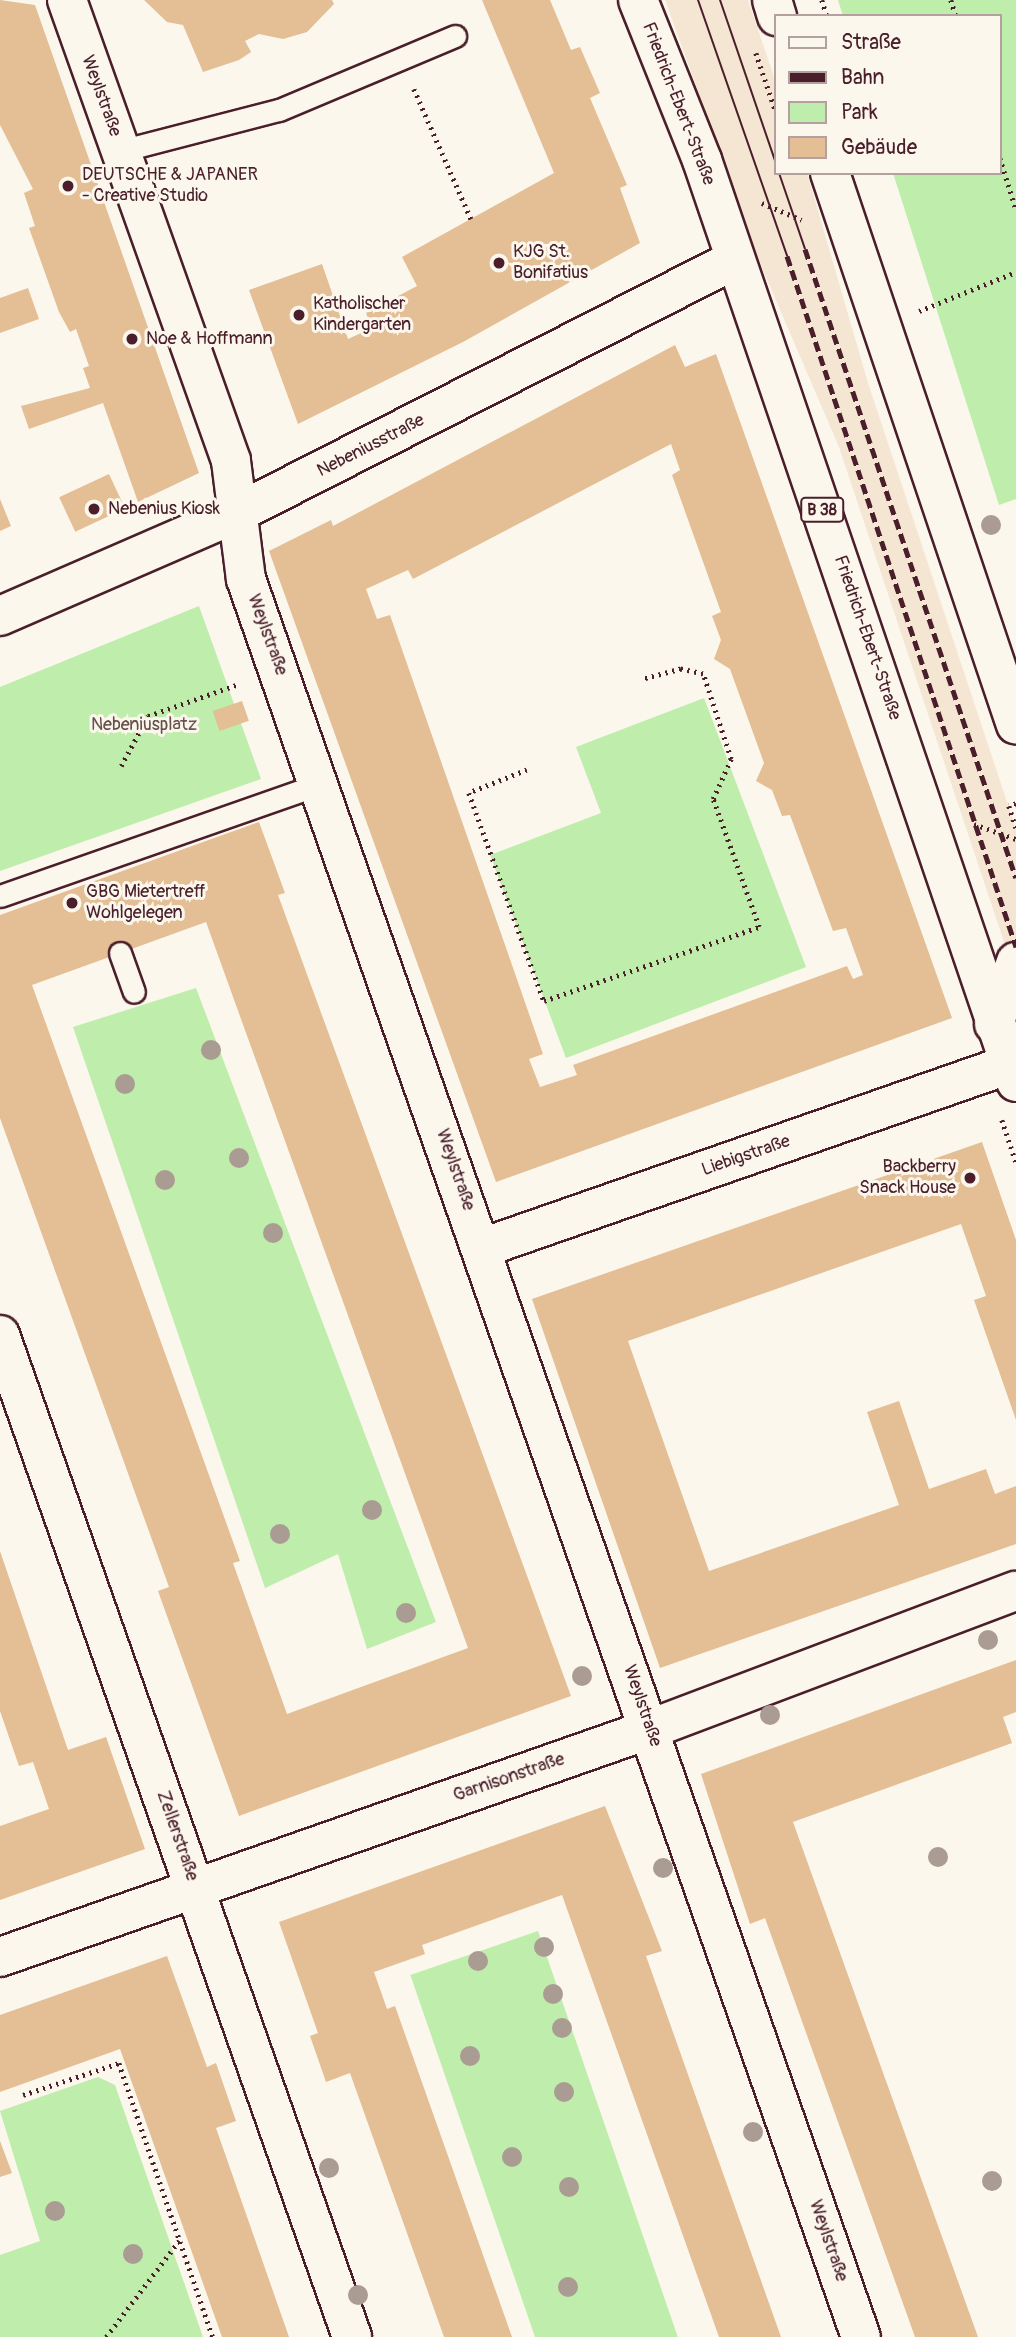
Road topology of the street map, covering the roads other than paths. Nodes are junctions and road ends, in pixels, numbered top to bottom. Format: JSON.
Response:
{"nodes":[{"id":1,"x":66,"y":0,"type":"edge"},
{"id":2,"x":638,"y":0,"type":"edge"},
{"id":3,"x":455,"y":36,"type":"dead end"},
{"id":4,"x":120,"y":152,"type":"junction"},
{"id":5,"x":831,"y":175,"type":"edge"},
{"id":6,"x":734,"y":260,"type":"junction"},
{"id":7,"x":239,"y":512,"type":"junction"},
{"id":8,"x":0,"y":616,"type":"edge"},
{"id":9,"x":1008,"y":676,"type":"edge"},
{"id":10,"x":1016,"y":725,"type":"edge"},
{"id":11,"x":320,"y":784,"type":"junction"},
{"id":12,"x":0,"y":896,"type":"edge"},
{"id":13,"x":120,"y":953,"type":"dead end"},
{"id":14,"x":1016,"y":962,"type":"edge"},
{"id":15,"x":134,"y":992,"type":"dead end"},
{"id":16,"x":994,"y":1024,"type":"junction"},
{"id":17,"x":1004,"y":1073,"type":"edge"},
{"id":18,"x":482,"y":1248,"type":"junction"},
{"id":19,"x":0,"y":1335,"type":"edge"},
{"id":20,"x":1016,"y":1591,"type":"edge"},
{"id":21,"x":650,"y":1729,"type":"junction"},
{"id":22,"x":195,"y":1888,"type":"junction"},
{"id":23,"x":0,"y":1957,"type":"edge"},
{"id":24,"x":352,"y":2337,"type":"edge"},
{"id":25,"x":862,"y":2337,"type":"edge"}],
"edges":[{"from":1,"to":4,"type":"street","name":"Weylstraße"},
{"from":2,"to":6,"type":"street","name":"Friedrich-Ebert-Straße","number":"B 38"},
{"from":3,"to":4,"type":"lane"},
{"from":4,"to":7,"type":"street","name":"Weylstraße"},
{"from":5,"to":9,"type":"street"},
{"from":6,"to":7,"type":"street","name":"Nebeniusstraße"},
{"from":6,"to":16,"type":"street","name":"Friedrich-Ebert-Straße","number":"B 38"},
{"from":7,"to":8,"type":"street","name":"Nebeniusstraße"},
{"from":7,"to":11,"type":"street","name":"Weylstraße"},
{"from":9,"to":10,"type":"street"},
{"from":11,"to":12,"type":"lane"},
{"from":11,"to":18,"type":"street","name":"Weylstraße"},
{"from":13,"to":15,"type":"lane"},
{"from":14,"to":16,"type":"street"},
{"from":16,"to":17,"type":"street","name":"Friedrich-Ebert-Straße","number":"B 38"},
{"from":17,"to":18,"type":"street","name":"Liebigstraße"},
{"from":18,"to":21,"type":"street","name":"Weylstraße"},
{"from":19,"to":22,"type":"street","name":"Zellerstraße"},
{"from":20,"to":21,"type":"street","name":"Garnisonstraße"},
{"from":21,"to":22,"type":"street","name":"Garnisonstraße"},
{"from":21,"to":25,"type":"street","name":"Weylstraße"},
{"from":22,"to":23,"type":"street","name":"Garnisonstraße"},
{"from":22,"to":24,"type":"street","name":"Zellerstraße"}]}
